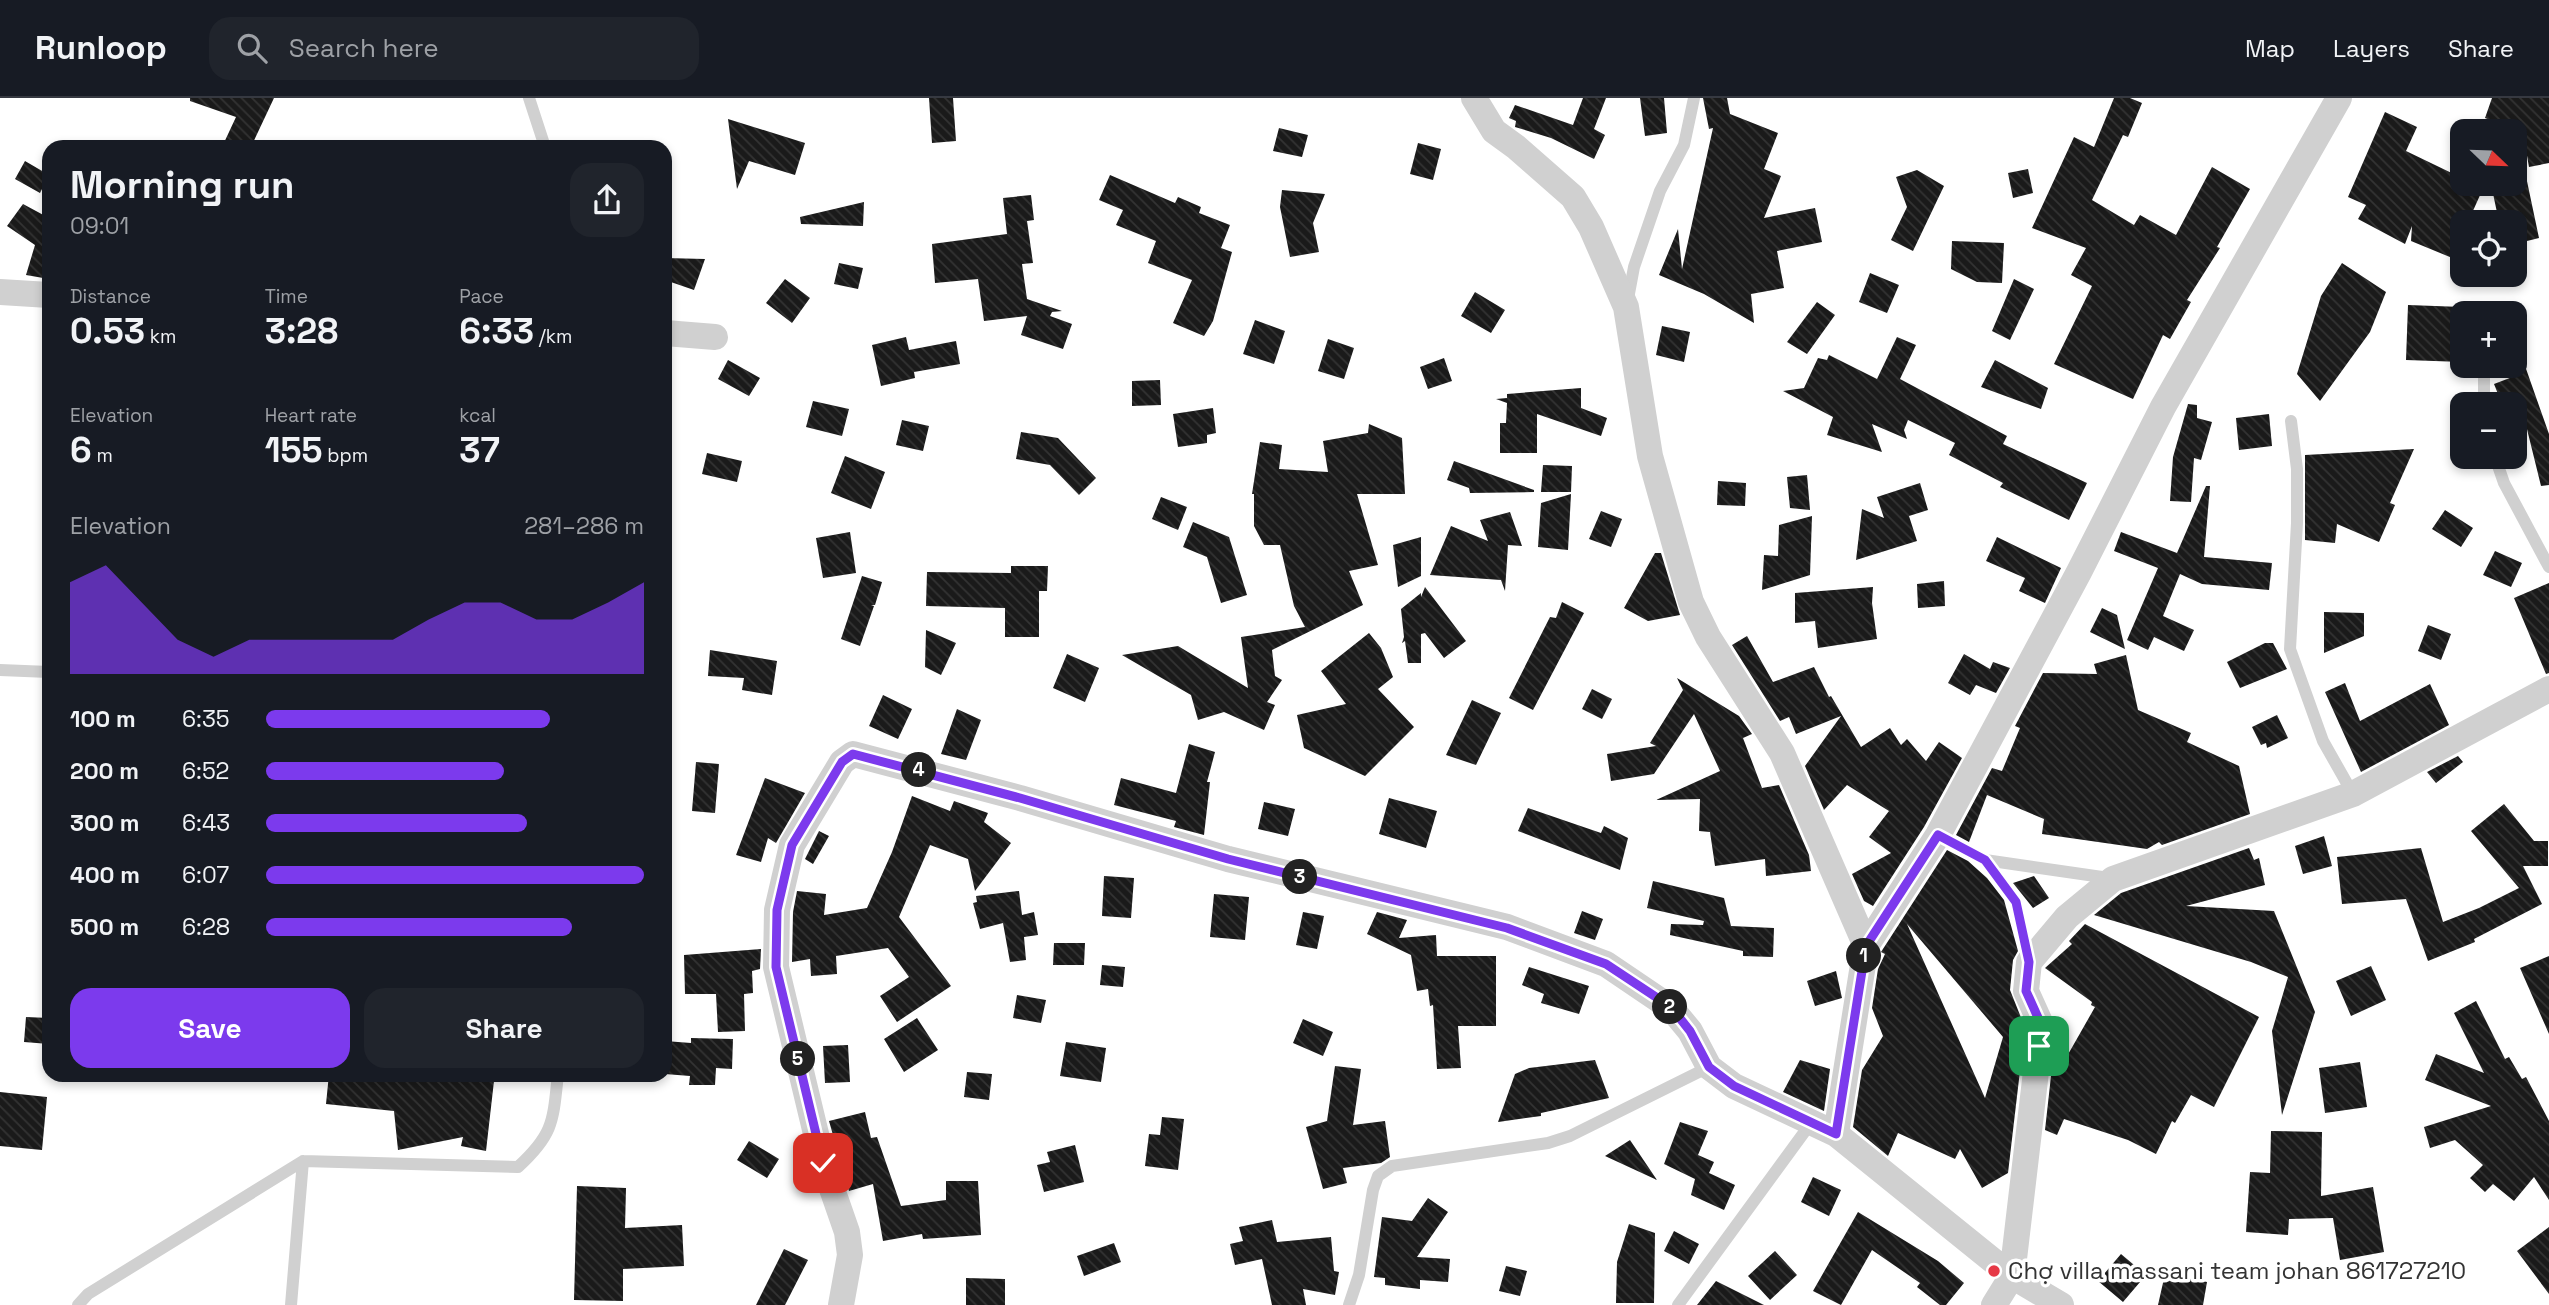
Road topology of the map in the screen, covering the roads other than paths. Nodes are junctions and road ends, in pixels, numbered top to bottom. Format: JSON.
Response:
{"nodes":[{"id":1,"x":529,"y":98,"type":"edge"},
{"id":2,"x":1474,"y":98,"type":"edge"},
{"id":3,"x":1694,"y":98,"type":"edge"},
{"id":4,"x":2339,"y":98,"type":"edge"},
{"id":5,"x":543,"y":140,"type":"edge"},
{"id":6,"x":0,"y":292,"type":"edge"},
{"id":7,"x":42,"y":295,"type":"edge"},
{"id":8,"x":1626,"y":307,"type":"junction"},
{"id":9,"x":672,"y":334,"type":"edge"},
{"id":10,"x":715,"y":337,"type":"dead end"},
{"id":11,"x":2291,"y":421,"type":"dead end"},
{"id":12,"x":2500,"y":469,"type":"edge"},
{"id":13,"x":2549,"y":567,"type":"edge"},
{"id":14,"x":0,"y":670,"type":"edge"},
{"id":15,"x":42,"y":672,"type":"edge"},
{"id":16,"x":2549,"y":689,"type":"edge"},
{"id":17,"x":2353,"y":794,"type":"junction"},
{"id":18,"x":1938,"y":835,"type":"junction"},
{"id":19,"x":1985,"y":860,"type":"junction"},
{"id":20,"x":2113,"y":879,"type":"junction"},
{"id":21,"x":1866,"y":946,"type":"junction"},
{"id":22,"x":2029,"y":962,"type":"junction"},
{"id":23,"x":1709,"y":1067,"type":"junction"},
{"id":24,"x":557,"y":1082,"type":"edge"},
{"id":25,"x":1811,"y":1123,"type":"junction"},
{"id":26,"x":1836,"y":1134,"type":"junction"},
{"id":27,"x":303,"y":1161,"type":"junction"},
{"id":28,"x":2012,"y":1276,"type":"junction"},
{"id":29,"x":78,"y":1305,"type":"edge"},
{"id":30,"x":291,"y":1305,"type":"edge"},
{"id":31,"x":841,"y":1305,"type":"edge"},
{"id":32,"x":1349,"y":1305,"type":"edge"},
{"id":33,"x":1678,"y":1305,"type":"edge"},
{"id":34,"x":1994,"y":1305,"type":"edge"},
{"id":35,"x":2060,"y":1305,"type":"edge"}],
"edges":[{"from":1,"to":5,"type":"lane"},
{"from":2,"to":8,"type":"street"},
{"from":3,"to":8,"type":"lane"},
{"from":4,"to":18,"type":"street"},
{"from":6,"to":7,"type":"street"},
{"from":8,"to":21,"type":"street"},
{"from":9,"to":10,"type":"street"},
{"from":11,"to":17,"type":"lane"},
{"from":12,"to":13,"type":"lane"},
{"from":14,"to":15,"type":"lane"},
{"from":16,"to":17,"type":"street"},
{"from":17,"to":20,"type":"street"},
{"from":18,"to":19,"type":"lane"},
{"from":18,"to":21,"type":"street"},
{"from":19,"to":20,"type":"lane"},
{"from":19,"to":22,"type":"lane"},
{"from":20,"to":22,"type":"street"},
{"from":21,"to":26,"type":"street"},
{"from":22,"to":28,"type":"street"},
{"from":23,"to":25,"type":"street"},
{"from":23,"to":31,"type":"street"},
{"from":23,"to":32,"type":"lane"},
{"from":24,"to":27,"type":"lane"},
{"from":25,"to":26,"type":"street"},
{"from":25,"to":33,"type":"lane"},
{"from":26,"to":28,"type":"street"},
{"from":27,"to":29,"type":"lane"},
{"from":27,"to":30,"type":"lane"},
{"from":28,"to":34,"type":"street"},
{"from":28,"to":35,"type":"street"}]}
